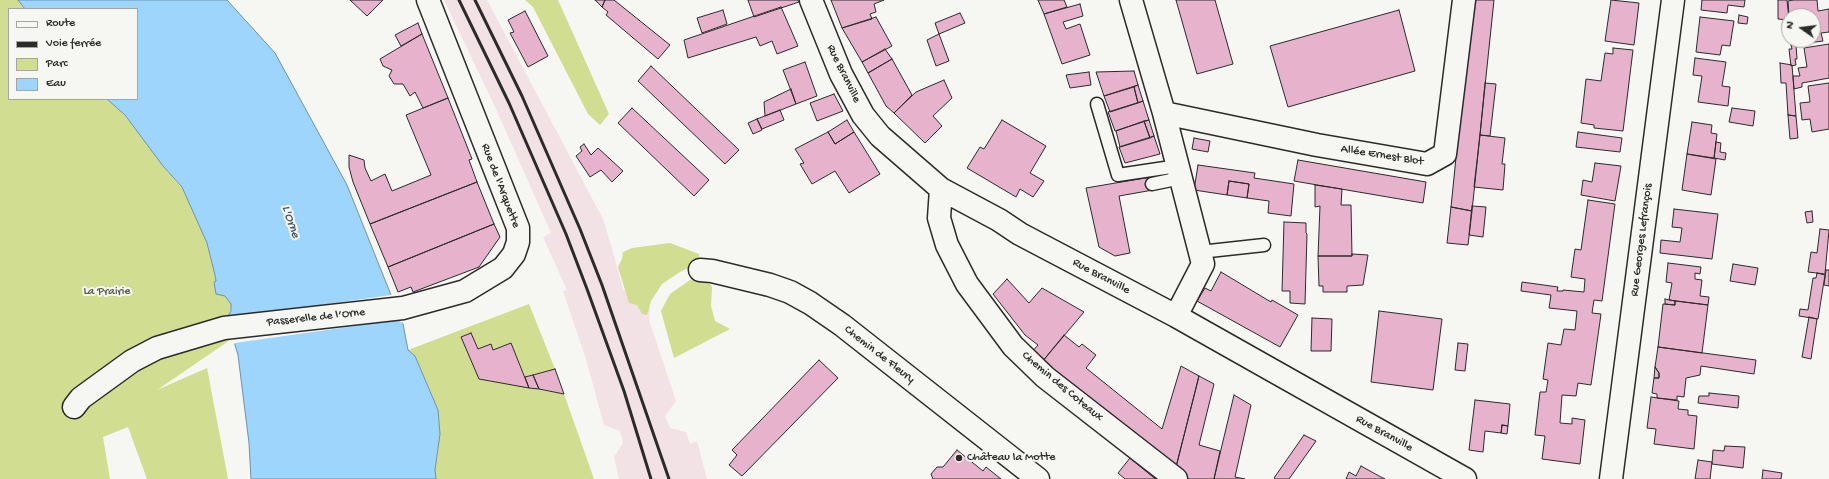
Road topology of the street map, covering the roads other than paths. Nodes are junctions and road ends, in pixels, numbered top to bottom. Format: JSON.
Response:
{"nodes":[{"id":1,"x":428,"y":0,"type":"edge"},
{"id":2,"x":811,"y":0,"type":"edge"},
{"id":3,"x":1131,"y":0,"type":"edge"},
{"id":4,"x":1464,"y":0,"type":"edge"},
{"id":5,"x":1673,"y":0,"type":"edge"},
{"id":6,"x":1096,"y":104,"type":"dead end"},
{"id":7,"x":1164,"y":113,"type":"junction"},
{"id":8,"x":1179,"y":172,"type":"junction"},
{"id":9,"x":1152,"y":184,"type":"dead end"},
{"id":10,"x":941,"y":189,"type":"junction"},
{"id":11,"x":1264,"y":245,"type":"dead end"},
{"id":12,"x":1200,"y":252,"type":"junction"},
{"id":13,"x":700,"y":270,"type":"dead end"},
{"id":14,"x":403,"y":308,"type":"joint"},
{"id":15,"x":1176,"y":316,"type":"junction"},
{"id":16,"x":74,"y":407,"type":"dead end"},
{"id":17,"x":1038,"y":479,"type":"edge"},
{"id":18,"x":1176,"y":479,"type":"edge"},
{"id":19,"x":1464,"y":479,"type":"edge"},
{"id":20,"x":1611,"y":479,"type":"edge"}],
"edges":[{"from":1,"to":14,"type":"street","name":"Rue de l'Arquette"},
{"from":2,"to":10,"type":"street","name":"Rue Branville"},
{"from":3,"to":7,"type":"street"},
{"from":4,"to":7,"type":"street","name":"Allée Ernest Blot"},
{"from":5,"to":20,"type":"street","name":"Rue Georges Lefrançois"},
{"from":6,"to":8,"type":"lane"},
{"from":7,"to":8,"type":"street"},
{"from":8,"to":9,"type":"lane"},
{"from":8,"to":12,"type":"street"},
{"from":10,"to":15,"type":"street","name":"Rue Branville"},
{"from":10,"to":18,"type":"street","name":"Chemin des Coteaux"},
{"from":11,"to":12,"type":"lane"},
{"from":12,"to":15,"type":"street"},
{"from":13,"to":17,"type":"street","name":"Chemin de Fleury"},
{"from":14,"to":16,"type":"street","name":"Passerelle de l’Orne"},
{"from":15,"to":19,"type":"street","name":"Rue Branville"}]}
